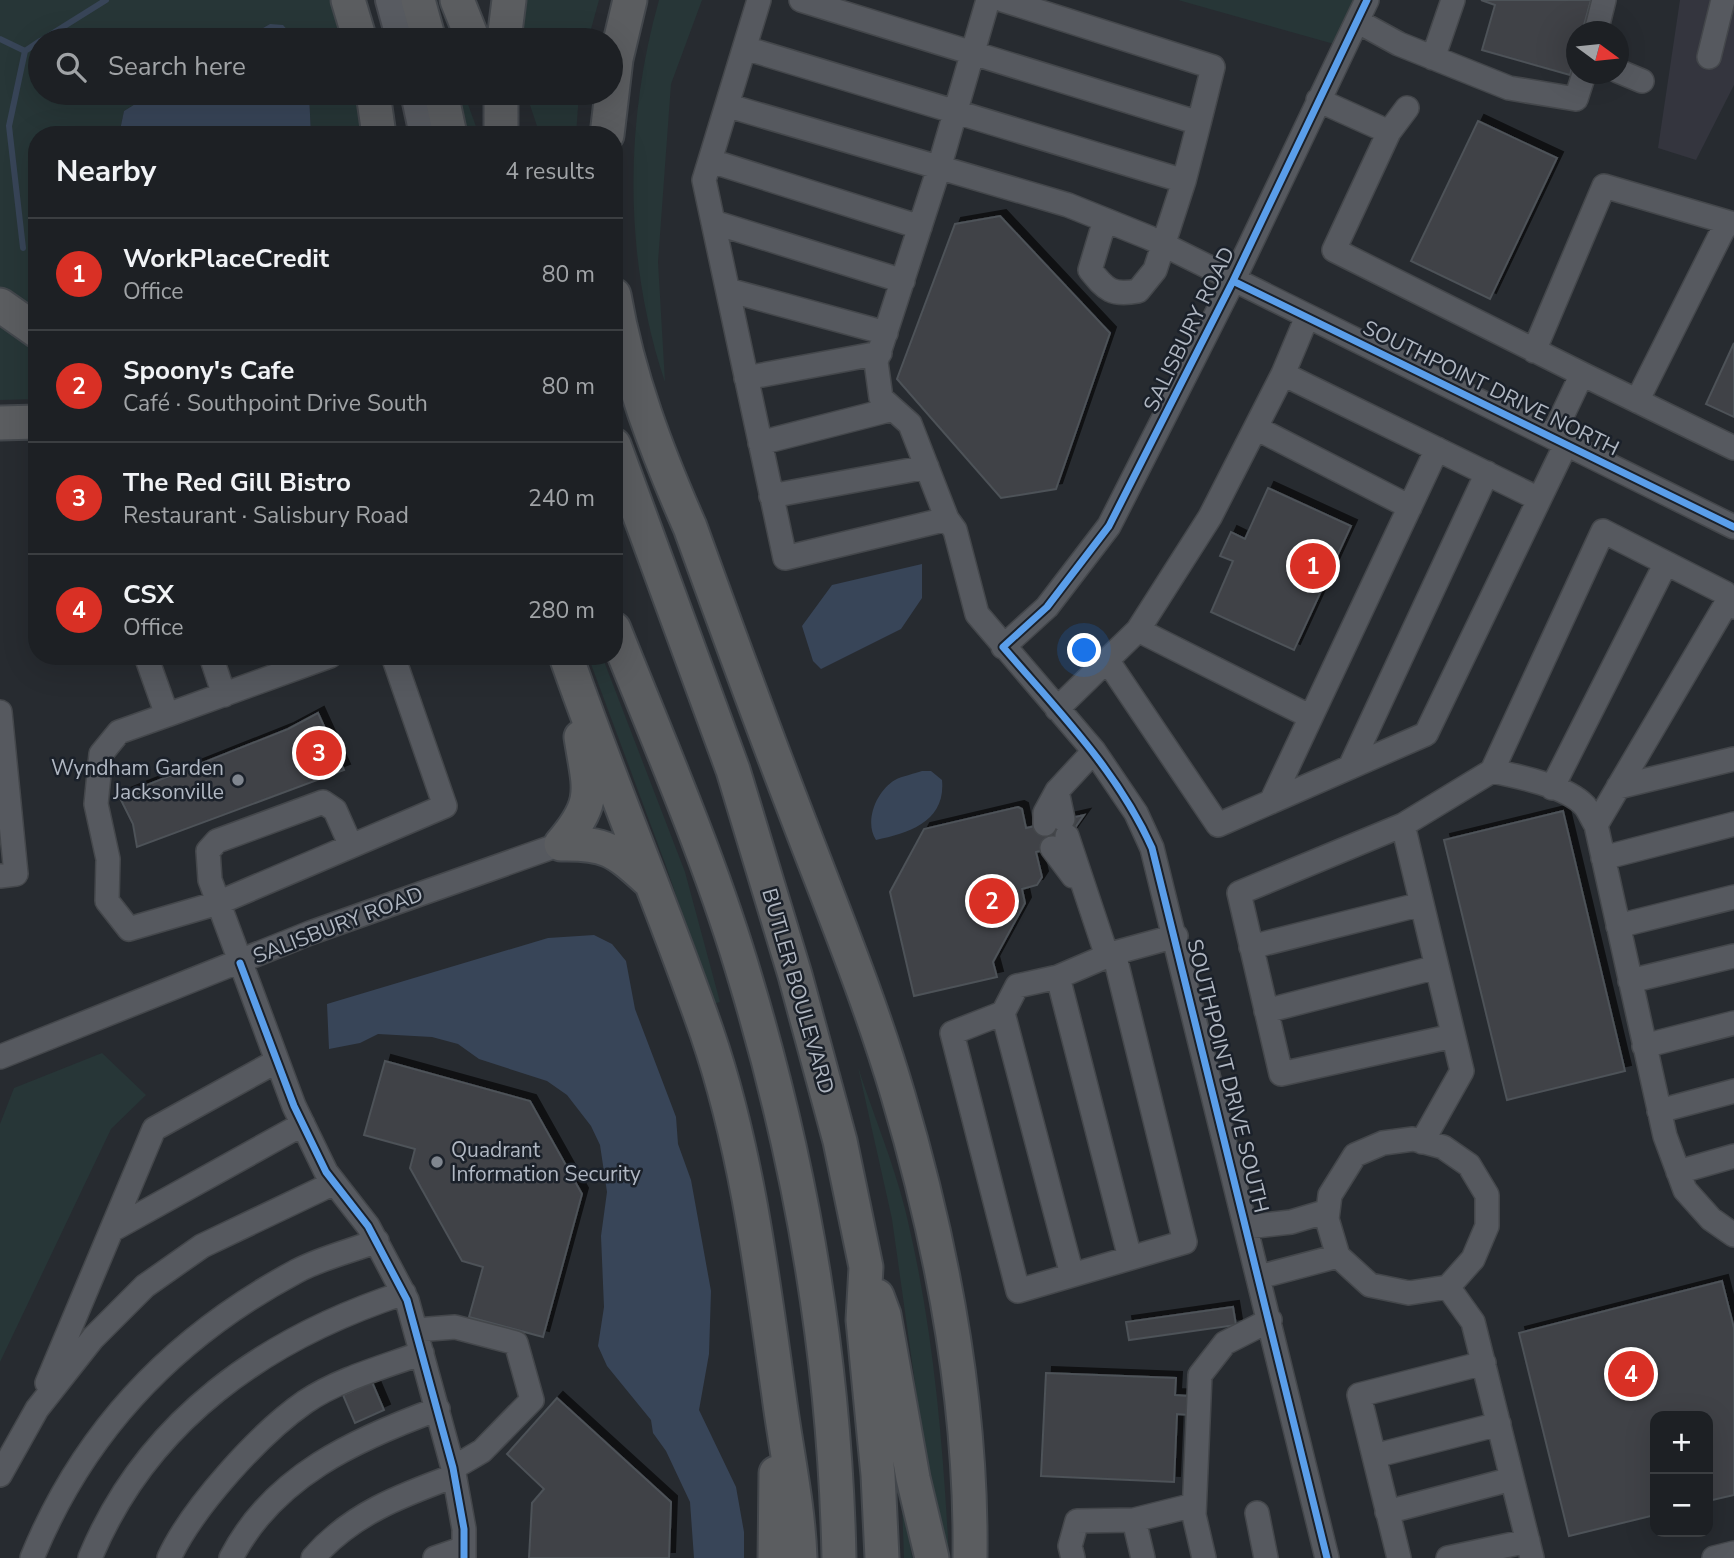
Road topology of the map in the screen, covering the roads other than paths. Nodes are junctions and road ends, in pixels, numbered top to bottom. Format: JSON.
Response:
{"nodes":[{"id":1,"x":348,"y":0,"type":"edge"},
{"id":2,"x":390,"y":0,"type":"edge"},
{"id":3,"x":418,"y":0,"type":"edge"},
{"id":4,"x":457,"y":0,"type":"edge"},
{"id":5,"x":509,"y":0,"type":"edge"},
{"id":6,"x":630,"y":0,"type":"edge"},
{"id":7,"x":759,"y":0,"type":"edge"},
{"id":8,"x":801,"y":0,"type":"edge"},
{"id":9,"x":988,"y":0,"type":"edge"},
{"id":10,"x":1003,"y":0,"type":"edge"},
{"id":11,"x":1453,"y":0,"type":"edge"},
{"id":12,"x":1604,"y":0,"type":"edge"},
{"id":13,"x":1723,"y":0,"type":"edge"},
{"id":14,"x":1362,"y":10,"type":"edge"},
{"id":15,"x":1599,"y":21,"type":"edge"},
{"id":16,"x":356,"y":28,"type":"edge"},
{"id":17,"x":398,"y":28,"type":"edge"},
{"id":18,"x":426,"y":28,"type":"edge"},
{"id":19,"x":468,"y":28,"type":"edge"},
{"id":20,"x":506,"y":28,"type":"edge"},
{"id":21,"x":623,"y":30,"type":"edge"},
{"id":22,"x":746,"y":48,"type":"junction"},
{"id":23,"x":972,"y":53,"type":"junction"},
{"id":24,"x":1709,"y":57,"type":"dead end"},
{"id":25,"x":1433,"y":58,"type":"junction"},
{"id":26,"x":1629,"y":75,"type":"edge"},
{"id":27,"x":1642,"y":81,"type":"dead end"},
{"id":28,"x":1581,"y":84,"type":"edge"},
{"id":29,"x":1318,"y":100,"type":"junction"},
{"id":30,"x":375,"y":105,"type":"edge"},
{"id":31,"x":418,"y":105,"type":"edge"},
{"id":32,"x":444,"y":105,"type":"edge"},
{"id":33,"x":498,"y":105,"type":"edge"},
{"id":34,"x":501,"y":105,"type":"edge"},
{"id":35,"x":611,"y":105,"type":"edge"},
{"id":36,"x":729,"y":106,"type":"junction"},
{"id":37,"x":1408,"y":108,"type":"dead end"},
{"id":38,"x":955,"y":113,"type":"junction"},
{"id":39,"x":1199,"y":123,"type":"junction"},
{"id":40,"x":378,"y":126,"type":"edge"},
{"id":41,"x":422,"y":126,"type":"edge"},
{"id":42,"x":448,"y":126,"type":"edge"},
{"id":43,"x":500,"y":126,"type":"edge"},
{"id":44,"x":506,"y":126,"type":"edge"},
{"id":45,"x":608,"y":126,"type":"edge"},
{"id":46,"x":1389,"y":132,"type":"junction"},
{"id":47,"x":711,"y":161,"type":"junction"},
{"id":48,"x":939,"y":168,"type":"junction"},
{"id":49,"x":1184,"y":181,"type":"junction"},
{"id":50,"x":1105,"y":219,"type":"junction"},
{"id":51,"x":713,"y":222,"type":"junction"},
{"id":52,"x":1730,"y":223,"type":"edge"},
{"id":53,"x":920,"y":227,"type":"junction"},
{"id":54,"x":1161,"y":244,"type":"junction"},
{"id":55,"x":903,"y":281,"type":"junction"},
{"id":56,"x":1233,"y":281,"type":"junction"},
{"id":57,"x":728,"y":290,"type":"junction"},
{"id":58,"x":0,"y":305,"type":"edge"},
{"id":59,"x":1307,"y":317,"type":"junction"},
{"id":60,"x":28,"y":325,"type":"edge"},
{"id":61,"x":623,"y":334,"type":"edge"},
{"id":62,"x":883,"y":343,"type":"junction"},
{"id":63,"x":1534,"y":351,"type":"junction"},
{"id":64,"x":1283,"y":374,"type":"junction"},
{"id":65,"x":1582,"y":374,"type":"junction"},
{"id":66,"x":746,"y":378,"type":"junction"},
{"id":67,"x":1637,"y":401,"type":"junction"},
{"id":68,"x":893,"y":409,"type":"junction"},
{"id":69,"x":28,"y":422,"type":"edge"},
{"id":70,"x":0,"y":423,"type":"edge"},
{"id":71,"x":1255,"y":428,"type":"junction"},
{"id":72,"x":1559,"y":440,"type":"junction"},
{"id":73,"x":760,"y":443,"type":"junction"},
{"id":74,"x":1734,"y":448,"type":"edge"},
{"id":75,"x":1437,"y":449,"type":"junction"},
{"id":76,"x":657,"y":453,"type":"junction"},
{"id":77,"x":927,"y":467,"type":"junction"},
{"id":78,"x":623,"y":470,"type":"edge"},
{"id":79,"x":1487,"y":473,"type":"junction"},
{"id":80,"x":771,"y":496,"type":"junction"},
{"id":81,"x":1539,"y":499,"type":"junction"},
{"id":82,"x":1410,"y":507,"type":"junction"},
{"id":83,"x":947,"y":519,"type":"junction"},
{"id":84,"x":1734,"y":527,"type":"edge"},
{"id":85,"x":1666,"y":563,"type":"junction"},
{"id":86,"x":1732,"y":603,"type":"edge"},
{"id":87,"x":1138,"y":630,"type":"junction"},
{"id":88,"x":1003,"y":647,"type":"junction"},
{"id":89,"x":623,"y":653,"type":"edge"},
{"id":90,"x":1107,"y":660,"type":"junction"},
{"id":91,"x":149,"y":665,"type":"edge"},
{"id":92,"x":215,"y":665,"type":"edge"},
{"id":93,"x":276,"y":665,"type":"edge"},
{"id":94,"x":396,"y":665,"type":"edge"},
{"id":95,"x":569,"y":665,"type":"edge"},
{"id":96,"x":569,"y":665,"type":"edge"},
{"id":97,"x":701,"y":687,"type":"junction"},
{"id":98,"x":223,"y":695,"type":"junction"},
{"id":99,"x":1057,"y":709,"type":"junction"},
{"id":100,"x":0,"y":712,"type":"edge"},
{"id":101,"x":167,"y":715,"type":"junction"},
{"id":102,"x":1311,"y":717,"type":"junction"},
{"id":103,"x":1094,"y":751,"type":"junction"},
{"id":104,"x":2,"y":755,"type":"edge"},
{"id":105,"x":1734,"y":759,"type":"edge"},
{"id":106,"x":1350,"y":767,"type":"junction"},
{"id":107,"x":1492,"y":771,"type":"junction"},
{"id":108,"x":1552,"y":788,"type":"junction"},
{"id":109,"x":1618,"y":788,"type":"junction"},
{"id":110,"x":1271,"y":802,"type":"junction"},
{"id":111,"x":5,"y":815,"type":"edge"},
{"id":112,"x":1734,"y":824,"type":"edge"},
{"id":113,"x":1403,"y":825,"type":"junction"},
{"id":114,"x":1595,"y":825,"type":"junction"},
{"id":115,"x":561,"y":844,"type":"junction"},
{"id":116,"x":351,"y":846,"type":"junction"},
{"id":117,"x":1603,"y":858,"type":"junction"},
{"id":118,"x":0,"y":876,"type":"edge"},
{"id":119,"x":652,"y":884,"type":"junction"},
{"id":120,"x":1734,"y":897,"type":"edge"},
{"id":121,"x":218,"y":903,"type":"junction"},
{"id":122,"x":1422,"y":904,"type":"junction"},
{"id":123,"x":1618,"y":926,"type":"junction"},
{"id":124,"x":1176,"y":936,"type":"junction"},
{"id":125,"x":1251,"y":947,"type":"junction"},
{"id":126,"x":1110,"y":954,"type":"junction"},
{"id":127,"x":1734,"y":956,"type":"edge"},
{"id":128,"x":240,"y":963,"type":"junction"},
{"id":129,"x":1437,"y":967,"type":"junction"},
{"id":130,"x":1058,"y":977,"type":"junction"},
{"id":131,"x":1630,"y":981,"type":"junction"},
{"id":132,"x":1266,"y":1011,"type":"junction"},
{"id":133,"x":1003,"y":1013,"type":"junction"},
{"id":134,"x":1734,"y":1023,"type":"edge"},
{"id":135,"x":1453,"y":1036,"type":"junction"},
{"id":136,"x":1644,"y":1046,"type":"junction"},
{"id":137,"x":0,"y":1057,"type":"edge"},
{"id":138,"x":277,"y":1061,"type":"junction"},
{"id":139,"x":1734,"y":1091,"type":"edge"},
{"id":140,"x":1659,"y":1111,"type":"junction"},
{"id":141,"x":303,"y":1124,"type":"junction"},
{"id":142,"x":1422,"y":1142,"type":"junction"},
{"id":143,"x":1734,"y":1156,"type":"edge"},
{"id":144,"x":1678,"y":1172,"type":"junction"},
{"id":145,"x":334,"y":1183,"type":"junction"},
{"id":146,"x":1328,"y":1211,"type":"junction"},
{"id":147,"x":1734,"y":1213,"type":"edge"},
{"id":148,"x":1711,"y":1219,"type":"junction"},
{"id":149,"x":1247,"y":1227,"type":"junction"},
{"id":150,"x":112,"y":1230,"type":"junction"},
{"id":151,"x":1734,"y":1235,"type":"edge"},
{"id":152,"x":377,"y":1241,"type":"junction"},
{"id":153,"x":1338,"y":1256,"type":"junction"},
{"id":154,"x":1130,"y":1258,"type":"junction"},
{"id":155,"x":866,"y":1268,"type":"junction"},
{"id":156,"x":1072,"y":1275,"type":"junction"},
{"id":157,"x":1259,"y":1277,"type":"junction"},
{"id":158,"x":1448,"y":1287,"type":"junction"},
{"id":159,"x":404,"y":1293,"type":"junction"},
{"id":160,"x":1270,"y":1320,"type":"junction"},
{"id":161,"x":416,"y":1330,"type":"junction"},
{"id":162,"x":422,"y":1353,"type":"junction"},
{"id":163,"x":1484,"y":1363,"type":"junction"},
{"id":164,"x":779,"y":1398,"type":"junction"},
{"id":165,"x":37,"y":1409,"type":"junction"},
{"id":166,"x":438,"y":1409,"type":"junction"},
{"id":167,"x":1499,"y":1424,"type":"junction"},
{"id":168,"x":1374,"y":1456,"type":"junction"},
{"id":169,"x":454,"y":1472,"type":"junction"},
{"id":170,"x":0,"y":1475,"type":"edge"},
{"id":171,"x":1512,"y":1479,"type":"junction"},
{"id":172,"x":1194,"y":1505,"type":"junction"},
{"id":173,"x":1387,"y":1512,"type":"junction"},
{"id":174,"x":1257,"y":1513,"type":"dead end"},
{"id":175,"x":1134,"y":1520,"type":"junction"},
{"id":176,"x":1530,"y":1549,"type":"edge"},
{"id":177,"x":464,"y":1553,"type":"edge"},
{"id":178,"x":1734,"y":1553,"type":"edge"},
{"id":179,"x":970,"y":1554,"type":"edge"},
{"id":180,"x":32,"y":1558,"type":"edge"},
{"id":181,"x":90,"y":1558,"type":"edge"},
{"id":182,"x":169,"y":1558,"type":"edge"},
{"id":183,"x":231,"y":1558,"type":"edge"},
{"id":184,"x":313,"y":1558,"type":"edge"},
{"id":185,"x":435,"y":1558,"type":"edge"},
{"id":186,"x":775,"y":1558,"type":"edge"},
{"id":187,"x":800,"y":1558,"type":"edge"},
{"id":188,"x":839,"y":1558,"type":"edge"},
{"id":189,"x":882,"y":1558,"type":"edge"},
{"id":190,"x":932,"y":1558,"type":"edge"},
{"id":191,"x":1073,"y":1558,"type":"edge"},
{"id":192,"x":1143,"y":1558,"type":"edge"},
{"id":193,"x":1204,"y":1558,"type":"edge"},
{"id":194,"x":1266,"y":1558,"type":"edge"},
{"id":195,"x":1327,"y":1558,"type":"edge"},
{"id":196,"x":1399,"y":1558,"type":"edge"},
{"id":197,"x":1448,"y":1558,"type":"edge"},
{"id":198,"x":1714,"y":1558,"type":"edge"}],
"edges":[{"from":1,"to":16,"type":"highway"},
{"from":2,"to":17,"type":"main road"},
{"from":3,"to":18,"type":"highway"},
{"from":4,"to":19,"type":"highway"},
{"from":5,"to":20,"type":"highway"},
{"from":6,"to":21,"type":"highway"},
{"from":7,"to":22,"type":"street"},
{"from":8,"to":23,"type":"street"},
{"from":9,"to":23,"type":"street","name":"SOUTHPOINT DRIVE SOUTH"},
{"from":10,"to":39,"type":"street"},
{"from":11,"to":25,"type":"street"},
{"from":12,"to":15,"type":"street"},
{"from":13,"to":24,"type":"street"},
{"from":14,"to":25,"type":"street"},
{"from":14,"to":29,"type":"street","name":"SALISBURY ROAD"},
{"from":22,"to":36,"type":"street"},
{"from":22,"to":38,"type":"street"},
{"from":23,"to":38,"type":"street","name":"SOUTHPOINT DRIVE SOUTH"},
{"from":23,"to":39,"type":"street"},
{"from":25,"to":28,"type":"street"},
{"from":26,"to":27,"type":"street"},
{"from":29,"to":46,"type":"street"},
{"from":29,"to":56,"type":"street","name":"SALISBURY ROAD"},
{"from":30,"to":40,"type":"highway"},
{"from":31,"to":41,"type":"main road"},
{"from":32,"to":42,"type":"highway"},
{"from":33,"to":44,"type":"highway"},
{"from":34,"to":43,"type":"highway","bridge":true},
{"from":35,"to":45,"type":"highway"},
{"from":36,"to":47,"type":"street"},
{"from":36,"to":48,"type":"street","name":"SOUTHPOINT DRIVE NORTH"},
{"from":37,"to":46,"type":"street"},
{"from":38,"to":48,"type":"street","name":"SOUTHPOINT DRIVE SOUTH"},
{"from":38,"to":49,"type":"street"},
{"from":39,"to":49,"type":"street"},
{"from":46,"to":63,"type":"street"},
{"from":47,"to":51,"type":"street"},
{"from":47,"to":53,"type":"street"},
{"from":48,"to":50,"type":"street","name":"SOUTHPOINT DRIVE NORTH"},
{"from":48,"to":53,"type":"street","name":"SOUTHPOINT DRIVE SOUTH"},
{"from":49,"to":54,"type":"street"},
{"from":50,"to":54,"type":"street","name":"SOUTHPOINT DRIVE NORTH"},
{"from":50,"to":54,"type":"street"},
{"from":51,"to":55,"type":"street"},
{"from":51,"to":57,"type":"street"},
{"from":52,"to":63,"type":"street"},
{"from":52,"to":67,"type":"street"},
{"from":53,"to":55,"type":"street","name":"SOUTHPOINT DRIVE SOUTH"},
{"from":54,"to":56,"type":"street","name":"SOUTHPOINT DRIVE NORTH"},
{"from":55,"to":62,"type":"street","name":"SOUTHPOINT DRIVE SOUTH"},
{"from":56,"to":59,"type":"street","name":"SOUTHPOINT DRIVE NORTH"},
{"from":56,"to":88,"type":"street","name":"SALISBURY ROAD"},
{"from":57,"to":62,"type":"street"},
{"from":57,"to":66,"type":"street"},
{"from":58,"to":60,"type":"highway"},
{"from":59,"to":64,"type":"street"},
{"from":59,"to":72,"type":"street","name":"SOUTHPOINT DRIVE NORTH"},
{"from":61,"to":76,"type":"highway"},
{"from":62,"to":66,"type":"street"},
{"from":62,"to":68,"type":"street","name":"SOUTHPOINT DRIVE SOUTH"},
{"from":63,"to":65,"type":"street"},
{"from":64,"to":71,"type":"street"},
{"from":64,"to":75,"type":"street"},
{"from":65,"to":67,"type":"street"},
{"from":65,"to":72,"type":"street"},
{"from":66,"to":73,"type":"street"},
{"from":67,"to":74,"type":"street"},
{"from":68,"to":73,"type":"street"},
{"from":68,"to":77,"type":"street","name":"SOUTHPOINT DRIVE SOUTH"},
{"from":69,"to":70,"type":"highway"},
{"from":71,"to":82,"type":"street"},
{"from":71,"to":87,"type":"street"},
{"from":72,"to":81,"type":"street"},
{"from":72,"to":84,"type":"street","name":"SOUTHPOINT DRIVE NORTH"},
{"from":73,"to":80,"type":"street"},
{"from":75,"to":79,"type":"street"},
{"from":75,"to":82,"type":"street"},
{"from":76,"to":97,"type":"highway"},
{"from":76,"to":179,"type":"highway"},
{"from":77,"to":80,"type":"street"},
{"from":77,"to":83,"type":"street","name":"SOUTHPOINT DRIVE SOUTH"},
{"from":78,"to":97,"type":"highway","name":"BUTLER BOULEVARD"},
{"from":79,"to":81,"type":"street"},
{"from":79,"to":106,"type":"street"},
{"from":80,"to":83,"type":"street"},
{"from":81,"to":106,"type":"street"},
{"from":82,"to":102,"type":"street"},
{"from":83,"to":88,"type":"street","name":"SOUTHPOINT DRIVE SOUTH"},
{"from":85,"to":86,"type":"street"},
{"from":85,"to":107,"type":"street"},
{"from":85,"to":108,"type":"street"},
{"from":86,"to":109,"type":"street"},
{"from":87,"to":90,"type":"street"},
{"from":87,"to":102,"type":"street"},
{"from":88,"to":99,"type":"street","name":"SOUTHPOINT DRIVE SOUTH"},
{"from":89,"to":188,"type":"highway"},
{"from":90,"to":99,"type":"street"},
{"from":90,"to":110,"type":"street"},
{"from":91,"to":101,"type":"street"},
{"from":92,"to":98,"type":"street"},
{"from":93,"to":98,"type":"street"},
{"from":94,"to":116,"type":"street"},
{"from":95,"to":115,"type":"highway"},
{"from":96,"to":119,"type":"highway"},
{"from":97,"to":155,"type":"highway","name":"BUTLER BOULEVARD"},
{"from":98,"to":101,"type":"street"},
{"from":99,"to":103,"type":"street","name":"SOUTHPOINT DRIVE SOUTH"},
{"from":100,"to":104,"type":"street"},
{"from":101,"to":121,"type":"street"},
{"from":102,"to":110,"type":"street"},
{"from":103,"to":124,"type":"street","name":"SOUTHPOINT DRIVE SOUTH"},
{"from":103,"to":126,"type":"street"},
{"from":104,"to":111,"type":"street"},
{"from":105,"to":109,"type":"street"},
{"from":106,"to":110,"type":"street"},
{"from":107,"to":108,"type":"street"},
{"from":107,"to":113,"type":"street"},
{"from":108,"to":114,"type":"street"},
{"from":109,"to":114,"type":"street"},
{"from":111,"to":118,"type":"street"},
{"from":112,"to":117,"type":"street"},
{"from":113,"to":122,"type":"street"},
{"from":113,"to":125,"type":"street"},
{"from":114,"to":117,"type":"street"},
{"from":115,"to":119,"type":"highway"},
{"from":115,"to":128,"type":"street","name":"SALISBURY ROAD"},
{"from":116,"to":121,"type":"street"},
{"from":116,"to":121,"type":"street"},
{"from":117,"to":123,"type":"street"},
{"from":119,"to":164,"type":"highway"},
{"from":120,"to":123,"type":"street"},
{"from":121,"to":128,"type":"street"},
{"from":122,"to":125,"type":"street"},
{"from":122,"to":129,"type":"street"},
{"from":123,"to":131,"type":"street"},
{"from":124,"to":126,"type":"street"},
{"from":124,"to":149,"type":"street","name":"SOUTHPOINT DRIVE SOUTH"},
{"from":125,"to":132,"type":"street"},
{"from":126,"to":130,"type":"street"},
{"from":126,"to":154,"type":"street"},
{"from":127,"to":131,"type":"street"},
{"from":128,"to":137,"type":"street","name":"SALISBURY ROAD"},
{"from":128,"to":138,"type":"street"},
{"from":129,"to":132,"type":"street"},
{"from":129,"to":135,"type":"street"},
{"from":130,"to":133,"type":"street"},
{"from":130,"to":154,"type":"street"},
{"from":131,"to":136,"type":"street"},
{"from":132,"to":135,"type":"street"},
{"from":133,"to":156,"type":"street"},
{"from":133,"to":156,"type":"street"},
{"from":134,"to":136,"type":"street"},
{"from":135,"to":142,"type":"street"},
{"from":136,"to":140,"type":"street"},
{"from":138,"to":141,"type":"street"},
{"from":138,"to":150,"type":"street"},
{"from":139,"to":140,"type":"street"},
{"from":140,"to":144,"type":"street"},
{"from":141,"to":145,"type":"street"},
{"from":141,"to":150,"type":"street"},
{"from":142,"to":146,"type":"street"},
{"from":142,"to":158,"type":"street"},
{"from":143,"to":144,"type":"street"},
{"from":144,"to":148,"type":"street"},
{"from":145,"to":152,"type":"street"},
{"from":145,"to":165,"type":"street"},
{"from":146,"to":149,"type":"street"},
{"from":146,"to":153,"type":"street"},
{"from":147,"to":148,"type":"street"},
{"from":148,"to":151,"type":"street"},
{"from":149,"to":157,"type":"street","name":"SOUTHPOINT DRIVE SOUTH"},
{"from":150,"to":165,"type":"street"},
{"from":152,"to":159,"type":"street"},
{"from":152,"to":180,"type":"street"},
{"from":153,"to":157,"type":"street"},
{"from":153,"to":158,"type":"street"},
{"from":154,"to":156,"type":"street"},
{"from":155,"to":189,"type":"highway","name":"BUTLER BOULEVARD"},
{"from":155,"to":190,"type":"highway"},
{"from":157,"to":160,"type":"street","name":"SOUTHPOINT DRIVE SOUTH"},
{"from":158,"to":163,"type":"street"},
{"from":159,"to":161,"type":"street"},
{"from":159,"to":181,"type":"street"},
{"from":160,"to":172,"type":"street"},
{"from":160,"to":195,"type":"street","name":"SOUTHPOINT DRIVE SOUTH"},
{"from":161,"to":162,"type":"street"},
{"from":161,"to":169,"type":"street"},
{"from":162,"to":166,"type":"street"},
{"from":162,"to":182,"type":"street"},
{"from":163,"to":167,"type":"street"},
{"from":163,"to":168,"type":"street"},
{"from":164,"to":186,"type":"highway"},
{"from":164,"to":187,"type":"highway"},
{"from":165,"to":170,"type":"street"},
{"from":166,"to":169,"type":"street"},
{"from":166,"to":183,"type":"street"},
{"from":167,"to":168,"type":"street"},
{"from":167,"to":171,"type":"street"},
{"from":168,"to":173,"type":"street"},
{"from":169,"to":177,"type":"street"},
{"from":169,"to":184,"type":"street"},
{"from":171,"to":173,"type":"street"},
{"from":171,"to":176,"type":"street"},
{"from":172,"to":175,"type":"street"},
{"from":172,"to":193,"type":"street"},
{"from":173,"to":196,"type":"street"},
{"from":174,"to":194,"type":"street"},
{"from":175,"to":191,"type":"street"},
{"from":175,"to":192,"type":"street"},
{"from":176,"to":197,"type":"street"},
{"from":177,"to":185,"type":"street"},
{"from":178,"to":198,"type":"street"}]}
